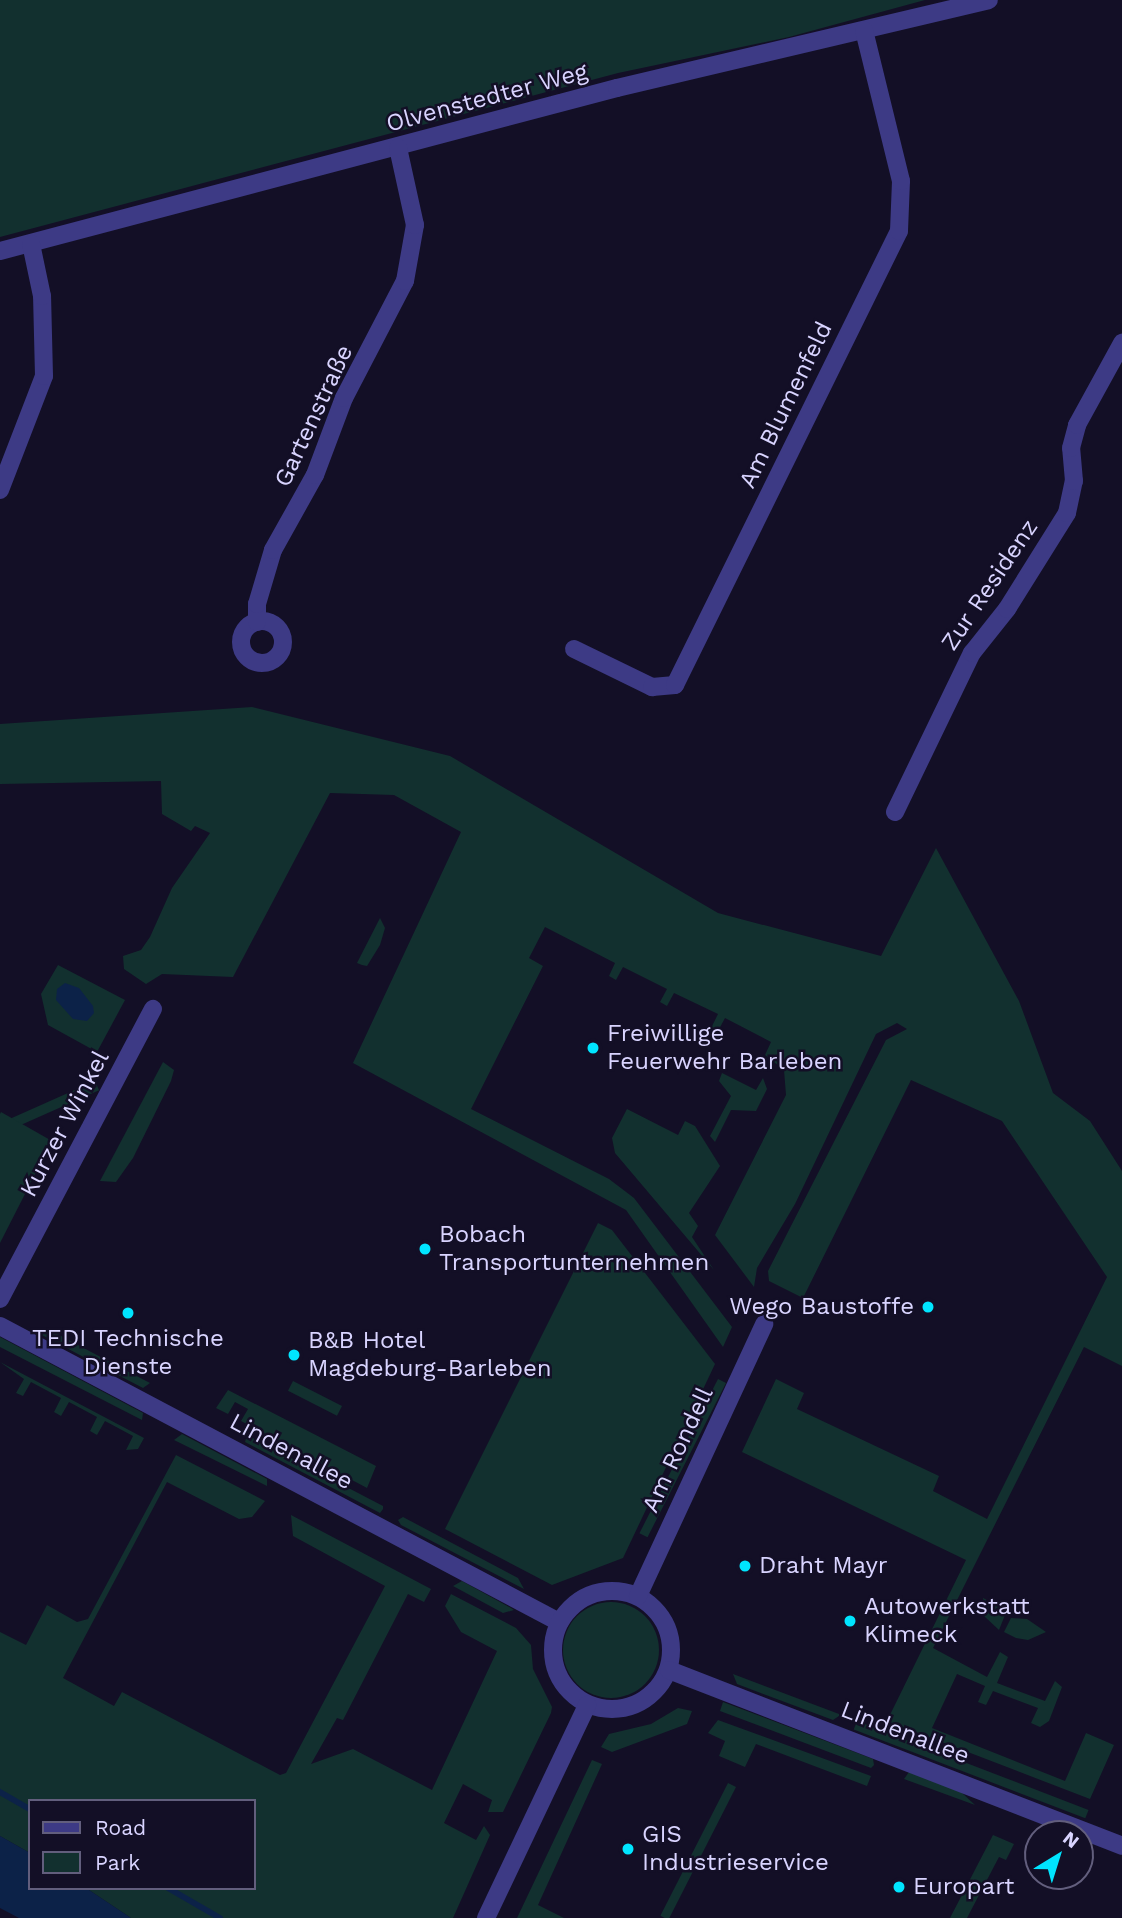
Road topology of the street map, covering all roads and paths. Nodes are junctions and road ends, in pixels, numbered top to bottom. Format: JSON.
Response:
{"nodes":[{"id":1,"x":989,"y":0,"type":"edge"},
{"id":2,"x":864,"y":30,"type":"junction"},
{"id":3,"x":398,"y":148,"type":"junction"},
{"id":4,"x":31,"y":244,"type":"junction"},
{"id":5,"x":0,"y":251,"type":"edge"},
{"id":6,"x":1122,"y":343,"type":"edge"},
{"id":7,"x":0,"y":490,"type":"edge"},
{"id":8,"x":257,"y":622,"type":"dead end"},
{"id":9,"x":574,"y":649,"type":"dead end"},
{"id":10,"x":895,"y":813,"type":"dead end"},
{"id":11,"x":153,"y":1009,"type":"dead end"},
{"id":12,"x":0,"y":1299,"type":"edge"},
{"id":13,"x":764,"y":1324,"type":"dead end"},
{"id":14,"x":0,"y":1326,"type":"edge"},
{"id":15,"x":638,"y":1596,"type":"junction"},
{"id":16,"x":559,"y":1622,"type":"junction"},
{"id":17,"x":669,"y":1670,"type":"junction"},
{"id":18,"x":587,"y":1705,"type":"junction"},
{"id":19,"x":1122,"y":1846,"type":"edge"},
{"id":20,"x":486,"y":1918,"type":"edge"}],
"edges":[{"from":1,"to":2,"type":"street","name":"Olvenstedter Weg"},
{"from":2,"to":3,"type":"street","name":"Olvenstedter Weg"},
{"from":2,"to":9,"type":"street","name":"Am Blumenfeld"},
{"from":3,"to":4,"type":"street","name":"Olvenstedter Weg"},
{"from":3,"to":8,"type":"street","name":"Gartenstraße"},
{"from":4,"to":5,"type":"street","name":"Olvenstedter Weg"},
{"from":4,"to":7,"type":"street"},
{"from":6,"to":10,"type":"street","name":"Zur Residenz"},
{"from":11,"to":12,"type":"street","name":"Kurzer Winkel"},
{"from":13,"to":15,"type":"street","name":"Am Rondell"},
{"from":14,"to":16,"type":"street","name":"Lindenallee"},
{"from":15,"to":16,"type":"street"},
{"from":15,"to":17,"type":"street"},
{"from":16,"to":18,"type":"street"},
{"from":17,"to":18,"type":"street"},
{"from":17,"to":19,"type":"street","name":"Lindenallee"},
{"from":18,"to":20,"type":"street"}]}
